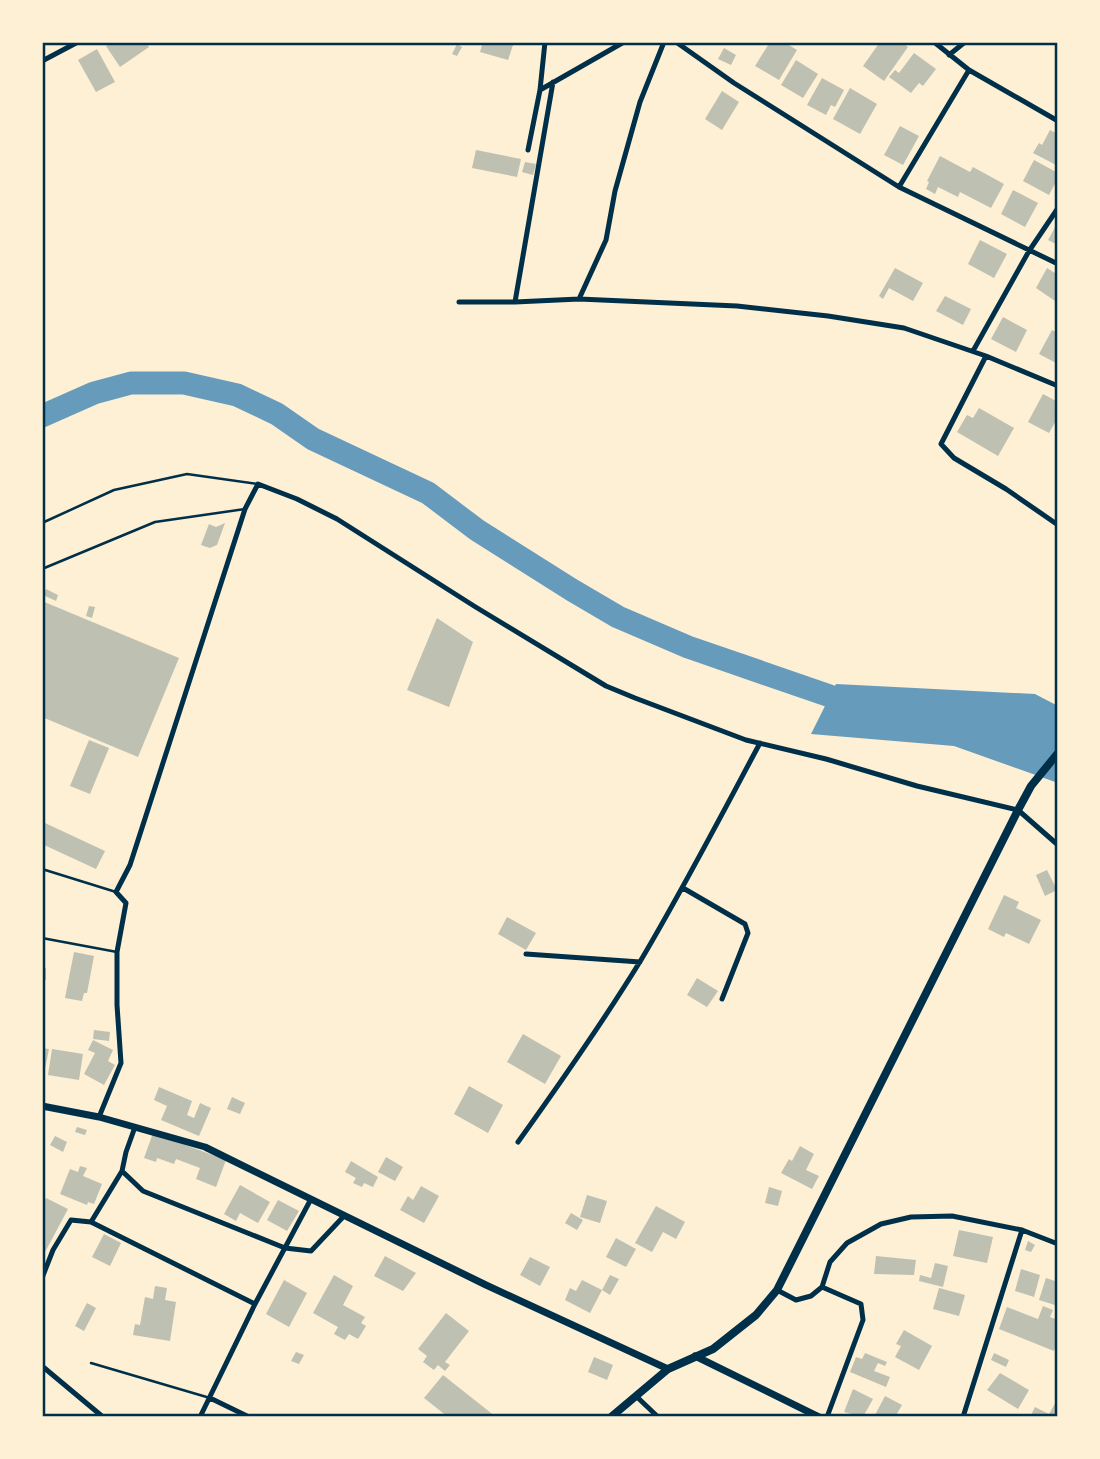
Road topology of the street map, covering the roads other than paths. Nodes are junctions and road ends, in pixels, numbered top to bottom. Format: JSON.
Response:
{"nodes":[{"id":1,"x":78,"y":42,"type":"edge"},
{"id":2,"x":545,"y":42,"type":"edge"},
{"id":3,"x":624,"y":42,"type":"edge"},
{"id":4,"x":664,"y":42,"type":"edge"},
{"id":5,"x":676,"y":42,"type":"edge"},
{"id":6,"x":934,"y":42,"type":"edge"},
{"id":7,"x":965,"y":42,"type":"edge"},
{"id":8,"x":948,"y":55,"type":"junction"},
{"id":9,"x":42,"y":58,"type":"edge"},
{"id":10,"x":968,"y":70,"type":"junction"},
{"id":11,"x":553,"y":82,"type":"junction"},
{"id":12,"x":540,"y":90,"type":"junction"},
{"id":13,"x":1058,"y":121,"type":"edge"},
{"id":14,"x":528,"y":150,"type":"dead end"},
{"id":15,"x":899,"y":187,"type":"junction"},
{"id":16,"x":1058,"y":208,"type":"edge"},
{"id":17,"x":1029,"y":251,"type":"junction"},
{"id":18,"x":1058,"y":264,"type":"edge"},
{"id":19,"x":579,"y":299,"type":"junction"},
{"id":20,"x":458,"y":302,"type":"dead end"},
{"id":21,"x":515,"y":302,"type":"junction"},
{"id":22,"x":973,"y":351,"type":"junction"},
{"id":23,"x":986,"y":356,"type":"junction"},
{"id":24,"x":1058,"y":386,"type":"edge"},
{"id":25,"x":258,"y":484,"type":"junction"},
{"id":26,"x":245,"y":509,"type":"junction"},
{"id":27,"x":42,"y":523,"type":"edge"},
{"id":28,"x":1058,"y":525,"type":"edge"},
{"id":29,"x":42,"y":569,"type":"edge"},
{"id":30,"x":760,"y":743,"type":"junction"},
{"id":31,"x":1058,"y":753,"type":"edge"},
{"id":32,"x":1018,"y":810,"type":"junction"},
{"id":33,"x":1058,"y":845,"type":"edge"},
{"id":34,"x":42,"y":869,"type":"edge"},
{"id":35,"x":683,"y":888,"type":"junction"},
{"id":36,"x":116,"y":892,"type":"junction"},
{"id":37,"x":42,"y":939,"type":"edge"},
{"id":38,"x":117,"y":952,"type":"junction"},
{"id":39,"x":526,"y":954,"type":"dead end"},
{"id":40,"x":640,"y":962,"type":"junction"},
{"id":41,"x":722,"y":999,"type":"dead end"},
{"id":42,"x":42,"y":1106,"type":"edge"},
{"id":43,"x":99,"y":1117,"type":"junction"},
{"id":44,"x":135,"y":1127,"type":"junction"},
{"id":45,"x":518,"y":1142,"type":"dead end"},
{"id":46,"x":122,"y":1171,"type":"junction"},
{"id":47,"x":311,"y":1199,"type":"junction"},
{"id":48,"x":344,"y":1216,"type":"junction"},
{"id":49,"x":90,"y":1222,"type":"junction"},
{"id":50,"x":1022,"y":1230,"type":"junction"},
{"id":51,"x":1058,"y":1244,"type":"edge"},
{"id":52,"x":285,"y":1248,"type":"junction"},
{"id":53,"x":42,"y":1278,"type":"edge"},
{"id":54,"x":822,"y":1287,"type":"junction"},
{"id":55,"x":777,"y":1290,"type":"junction"},
{"id":56,"x":255,"y":1304,"type":"junction"},
{"id":57,"x":695,"y":1356,"type":"junction"},
{"id":58,"x":91,"y":1363,"type":"dead end"},
{"id":59,"x":42,"y":1366,"type":"edge"},
{"id":60,"x":668,"y":1369,"type":"junction"},
{"id":61,"x":636,"y":1396,"type":"junction"},
{"id":62,"x":210,"y":1398,"type":"junction"},
{"id":63,"x":103,"y":1417,"type":"edge"},
{"id":64,"x":200,"y":1417,"type":"edge"},
{"id":65,"x":249,"y":1417,"type":"edge"},
{"id":66,"x":611,"y":1417,"type":"edge"},
{"id":67,"x":658,"y":1417,"type":"edge"},
{"id":68,"x":819,"y":1417,"type":"edge"},
{"id":69,"x":827,"y":1417,"type":"edge"},
{"id":70,"x":963,"y":1417,"type":"edge"}],
"edges":[{"from":1,"to":9,"type":"street"},
{"from":2,"to":12,"type":"street"},
{"from":3,"to":11,"type":"street"},
{"from":4,"to":19,"type":"street"},
{"from":5,"to":15,"type":"street"},
{"from":6,"to":8,"type":"street"},
{"from":7,"to":8,"type":"street"},
{"from":8,"to":10,"type":"street"},
{"from":10,"to":13,"type":"street"},
{"from":10,"to":15,"type":"street"},
{"from":11,"to":12,"type":"street"},
{"from":11,"to":21,"type":"street"},
{"from":12,"to":14,"type":"street"},
{"from":15,"to":17,"type":"street"},
{"from":16,"to":17,"type":"street"},
{"from":17,"to":18,"type":"street"},
{"from":17,"to":22,"type":"street"},
{"from":19,"to":21,"type":"street"},
{"from":19,"to":22,"type":"street"},
{"from":20,"to":21,"type":"street"},
{"from":22,"to":23,"type":"street"},
{"from":23,"to":24,"type":"street"},
{"from":23,"to":28,"type":"street"},
{"from":25,"to":26,"type":"street"},
{"from":25,"to":27,"type":"lane"},
{"from":25,"to":30,"type":"street"},
{"from":26,"to":29,"type":"lane"},
{"from":26,"to":36,"type":"street"},
{"from":30,"to":32,"type":"street"},
{"from":30,"to":35,"type":"street"},
{"from":31,"to":32,"type":"main road"},
{"from":32,"to":33,"type":"street"},
{"from":32,"to":55,"type":"main road"},
{"from":34,"to":36,"type":"lane"},
{"from":35,"to":40,"type":"street"},
{"from":35,"to":41,"type":"street"},
{"from":36,"to":38,"type":"street"},
{"from":37,"to":38,"type":"lane"},
{"from":38,"to":43,"type":"street"},
{"from":39,"to":40,"type":"street"},
{"from":40,"to":45,"type":"street"},
{"from":42,"to":43,"type":"street"},
{"from":43,"to":44,"type":"street"},
{"from":44,"to":46,"type":"street"},
{"from":44,"to":47,"type":"street"},
{"from":46,"to":49,"type":"street"},
{"from":46,"to":52,"type":"street"},
{"from":47,"to":48,"type":"street"},
{"from":47,"to":52,"type":"street"},
{"from":48,"to":52,"type":"street"},
{"from":48,"to":60,"type":"street"},
{"from":49,"to":53,"type":"street"},
{"from":49,"to":56,"type":"street"},
{"from":50,"to":51,"type":"street"},
{"from":50,"to":54,"type":"street"},
{"from":50,"to":70,"type":"street"},
{"from":52,"to":56,"type":"street"},
{"from":54,"to":55,"type":"street"},
{"from":54,"to":69,"type":"street"},
{"from":55,"to":57,"type":"main road"},
{"from":56,"to":62,"type":"street"},
{"from":57,"to":60,"type":"main road"},
{"from":57,"to":68,"type":"street"},
{"from":58,"to":62,"type":"lane"},
{"from":59,"to":63,"type":"street"},
{"from":60,"to":61,"type":"main road"},
{"from":61,"to":66,"type":"main road"},
{"from":61,"to":67,"type":"street"},
{"from":62,"to":64,"type":"street"},
{"from":62,"to":65,"type":"street"}]}
